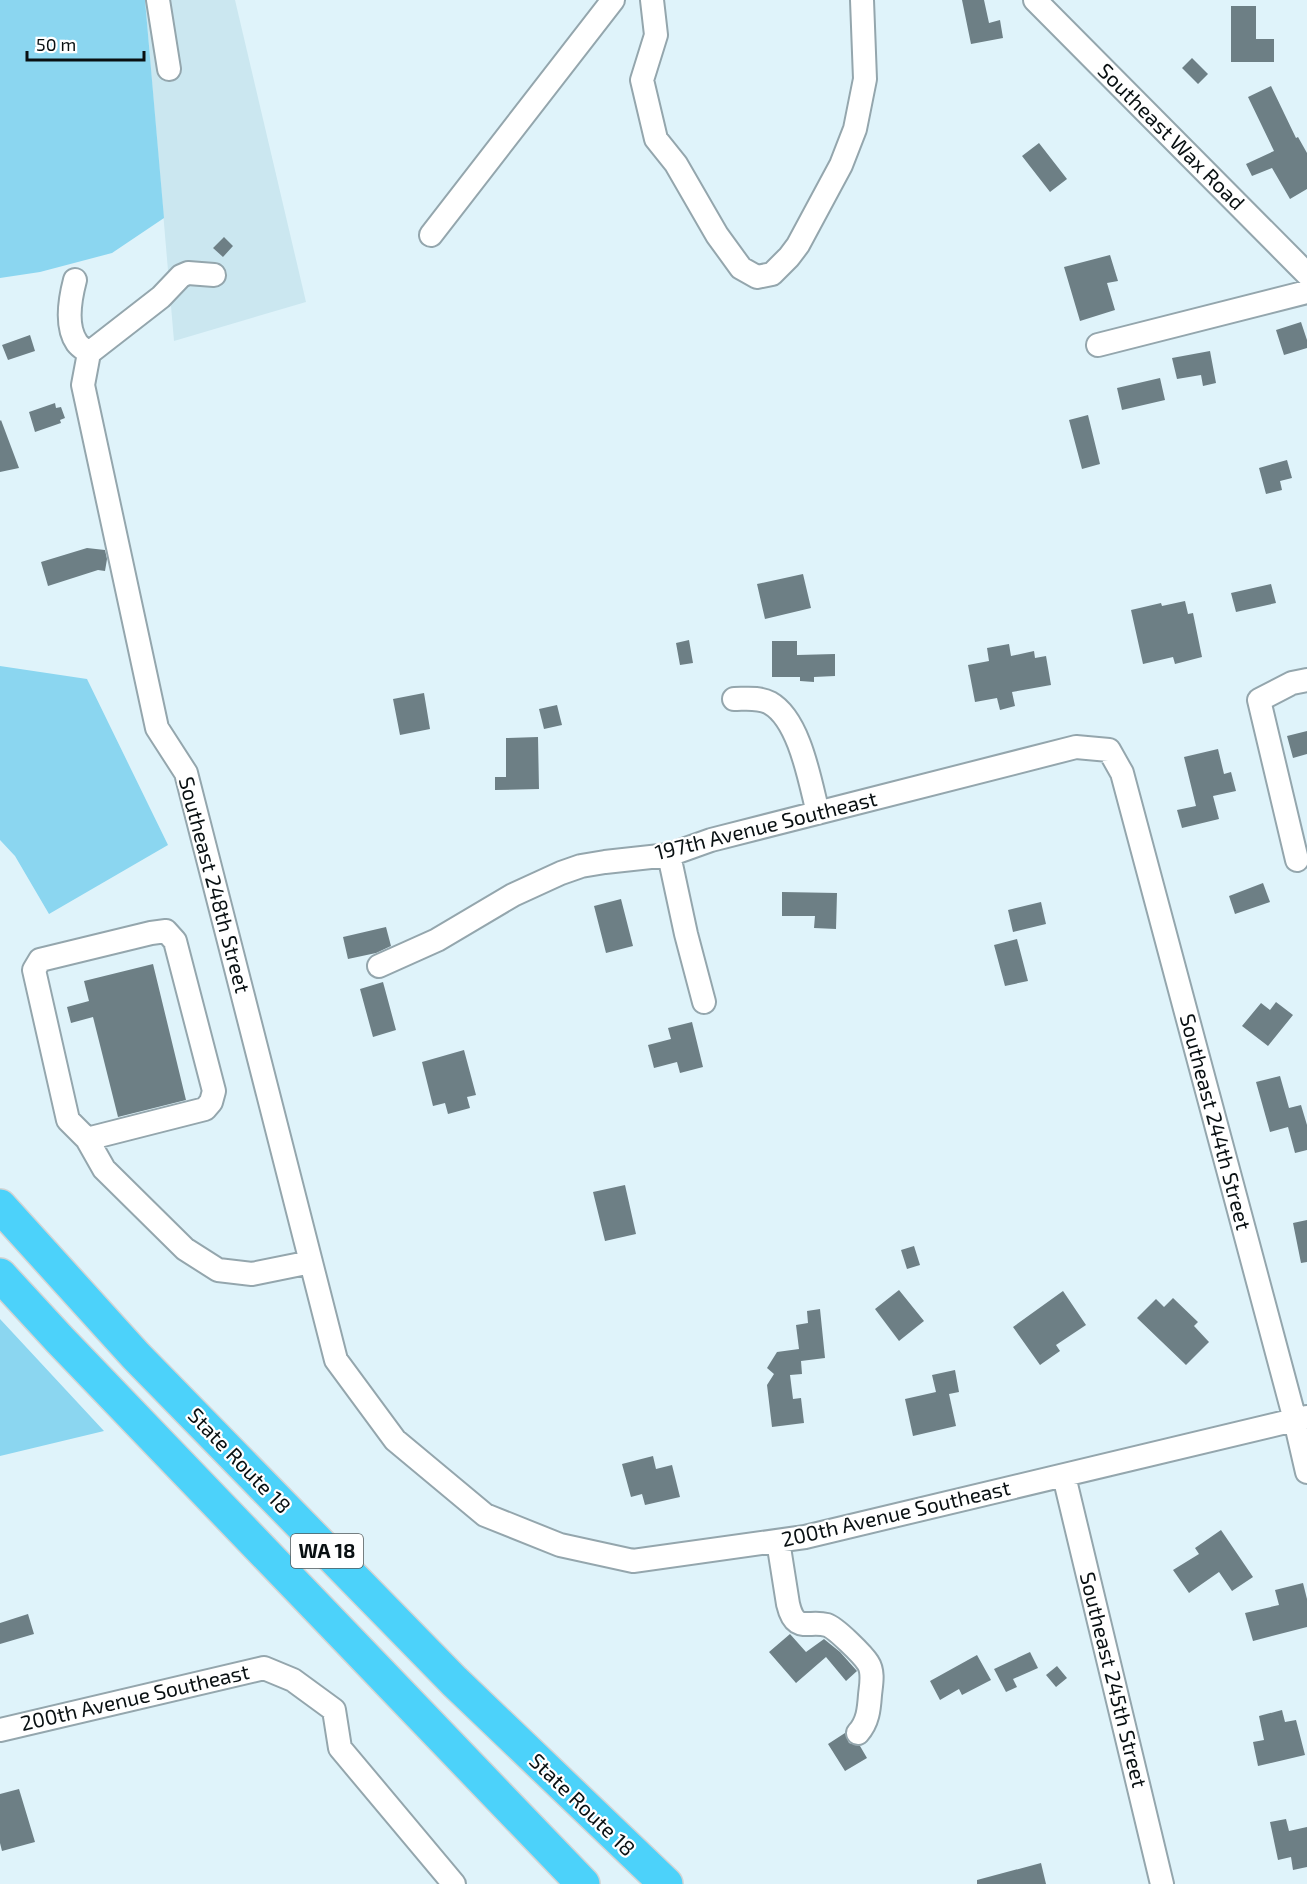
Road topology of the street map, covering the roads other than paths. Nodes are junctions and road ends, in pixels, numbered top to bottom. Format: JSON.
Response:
{"nodes":[{"id":1,"x":158,"y":0,"type":"edge"},
{"id":2,"x":613,"y":0,"type":"edge"},
{"id":3,"x":652,"y":0,"type":"edge"},
{"id":4,"x":862,"y":0,"type":"edge"},
{"id":5,"x":1035,"y":0,"type":"edge"},
{"id":6,"x":169,"y":69,"type":"dead end"},
{"id":7,"x":431,"y":235,"type":"dead end"},
{"id":8,"x":1307,"y":274,"type":"edge"},
{"id":9,"x":214,"y":275,"type":"dead end"},
{"id":10,"x":75,"y":280,"type":"dead end"},
{"id":11,"x":1307,"y":292,"type":"edge"},
{"id":12,"x":1098,"y":345,"type":"dead end"},
{"id":13,"x":89,"y":353,"type":"junction"},
{"id":14,"x":1307,"y":680,"type":"edge"},
{"id":15,"x":734,"y":699,"type":"dead end"},
{"id":16,"x":1122,"y":773,"type":"joint"},
{"id":17,"x":818,"y":813,"type":"junction"},
{"id":18,"x":669,"y":855,"type":"junction"},
{"id":19,"x":1297,"y":860,"type":"dead end"},
{"id":20,"x":379,"y":966,"type":"dead end"},
{"id":21,"x":704,"y":1002,"type":"dead end"},
{"id":22,"x":87,"y":1139,"type":"junction"},
{"id":23,"x":0,"y":1206,"type":"edge"},
{"id":24,"x":310,"y":1262,"type":"junction"},
{"id":25,"x":0,"y":1275,"type":"edge"},
{"id":26,"x":1301,"y":1419,"type":"edge"},
{"id":27,"x":1307,"y":1472,"type":"edge"},
{"id":28,"x":1064,"y":1476,"type":"junction"},
{"id":29,"x":485,"y":1515,"type":"joint"},
{"id":30,"x":778,"y":1541,"type":"junction"},
{"id":31,"x":0,"y":1730,"type":"edge"},
{"id":32,"x":858,"y":1733,"type":"dead end"},
{"id":33,"x":453,"y":1883,"type":"edge"},
{"id":34,"x":583,"y":1884,"type":"edge"},
{"id":35,"x":666,"y":1884,"type":"edge"},
{"id":36,"x":1162,"y":1884,"type":"edge"}],
"edges":[{"from":1,"to":6,"type":"street"},
{"from":2,"to":7,"type":"street"},
{"from":3,"to":4,"type":"street"},
{"from":5,"to":8,"type":"street","name":"Southeast Wax Road"},
{"from":9,"to":13,"type":"street"},
{"from":10,"to":13,"type":"street"},
{"from":11,"to":12,"type":"street"},
{"from":13,"to":24,"type":"street","name":"Southeast 248th Street"},
{"from":14,"to":19,"type":"street"},
{"from":15,"to":17,"type":"street"},
{"from":16,"to":17,"type":"street","name":"197th Avenue Southeast"},
{"from":16,"to":26,"type":"street","name":"Southeast 244th Street"},
{"from":17,"to":18,"type":"street","name":"197th Avenue Southeast"},
{"from":18,"to":20,"type":"street","name":"197th Avenue Southeast"},
{"from":18,"to":21,"type":"street"},
{"from":22,"to":22,"type":"street"},
{"from":22,"to":24,"type":"street"},
{"from":23,"to":35,"type":"highway","name":"State Route 18","number":"WA 18"},
{"from":24,"to":29,"type":"street","name":"Southeast 248th Street"},
{"from":25,"to":34,"type":"highway","number":"WA 18"},
{"from":26,"to":27,"type":"street","name":"Southeast 244th Street"},
{"from":26,"to":28,"type":"street","name":"200th Avenue Southeast"},
{"from":28,"to":30,"type":"street","name":"200th Avenue Southeast"},
{"from":28,"to":36,"type":"street","name":"Southeast 245th Street"},
{"from":29,"to":30,"type":"street","name":"200th Avenue Southeast"},
{"from":30,"to":32,"type":"street"},
{"from":31,"to":33,"type":"street","name":"200th Avenue Southeast"}]}
